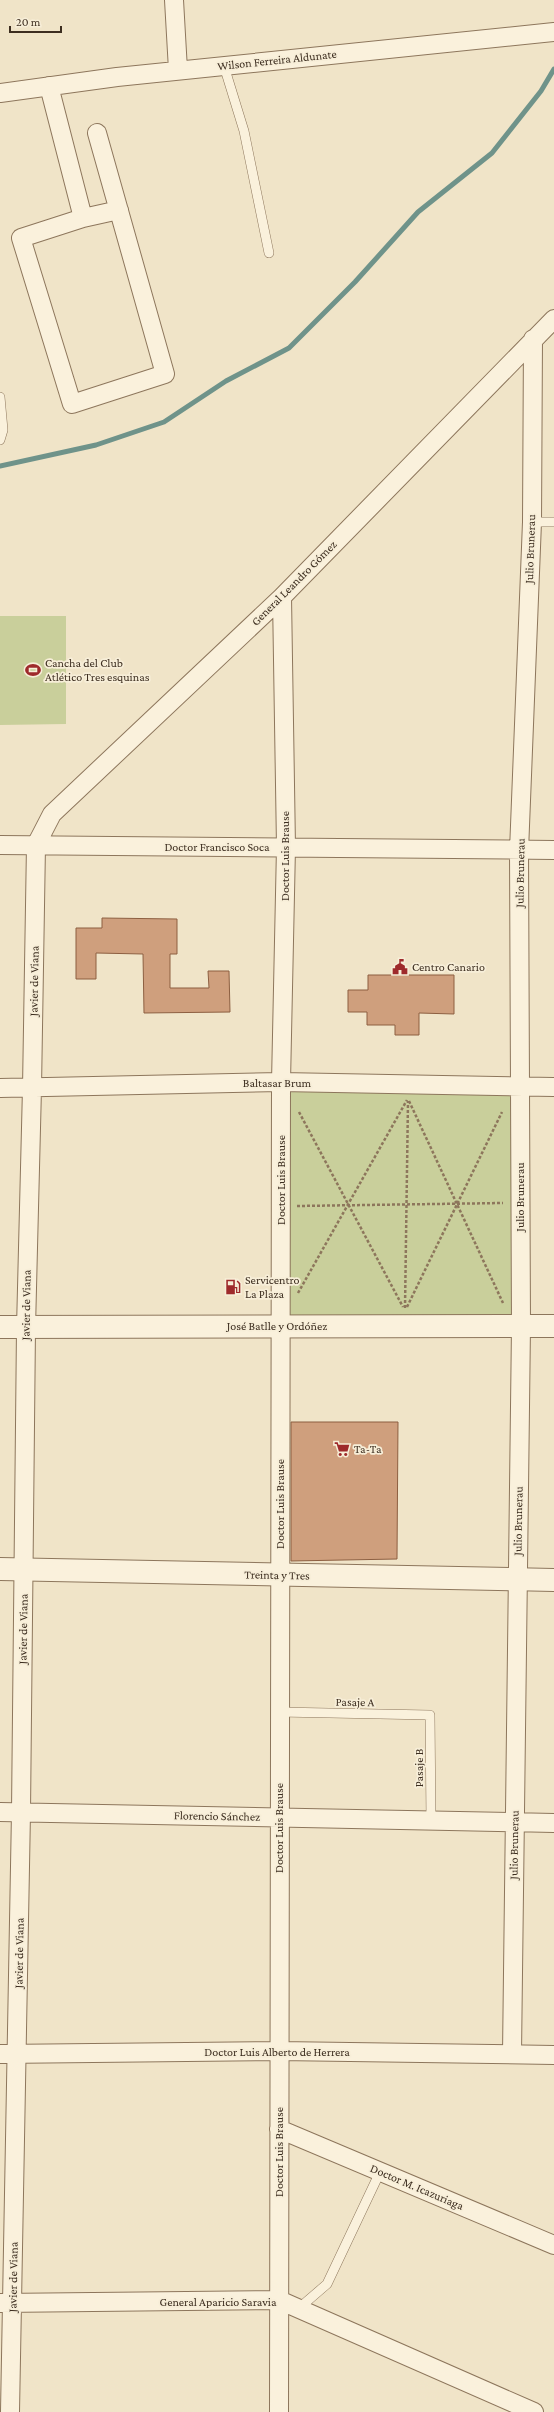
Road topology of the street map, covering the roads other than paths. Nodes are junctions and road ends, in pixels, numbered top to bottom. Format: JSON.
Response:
{"nodes":[{"id":1,"x":174,"y":0,"type":"edge"},
{"id":2,"x":554,"y":32,"type":"edge"},
{"id":3,"x":224,"y":66,"type":"junction"},
{"id":4,"x":178,"y":70,"type":"junction"},
{"id":5,"x":49,"y":86,"type":"junction"},
{"id":6,"x":0,"y":93,"type":"edge"},
{"id":7,"x":97,"y":133,"type":"dead end"},
{"id":8,"x":119,"y":210,"type":"junction"},
{"id":9,"x":83,"y":218,"type":"junction"},
{"id":10,"x":269,"y":253,"type":"dead end"},
{"id":11,"x":554,"y":319,"type":"edge"},
{"id":12,"x":533,"y":339,"type":"junction"},
{"id":13,"x":0,"y":397,"type":"edge"},
{"id":14,"x":0,"y":440,"type":"edge"},
{"id":15,"x":532,"y":522,"type":"junction"},
{"id":16,"x":554,"y":522,"type":"edge"},
{"id":17,"x":282,"y":597,"type":"junction"},
{"id":18,"x":0,"y":845,"type":"edge"},
{"id":19,"x":36,"y":845,"type":"junction"},
{"id":20,"x":286,"y":847,"type":"junction"},
{"id":21,"x":554,"y":850,"type":"edge"},
{"id":22,"x":519,"y":851,"type":"junction"},
{"id":23,"x":281,"y":1082,"type":"junction"},
{"id":24,"x":519,"y":1087,"type":"junction"},
{"id":25,"x":554,"y":1087,"type":"edge"},
{"id":26,"x":0,"y":1088,"type":"edge"},
{"id":27,"x":32,"y":1088,"type":"junction"},
{"id":28,"x":280,"y":1325,"type":"junction"},
{"id":29,"x":521,"y":1326,"type":"junction"},
{"id":30,"x":554,"y":1326,"type":"edge"},
{"id":31,"x":0,"y":1327,"type":"edge"},
{"id":32,"x":26,"y":1328,"type":"junction"},
{"id":33,"x":0,"y":1569,"type":"edge"},
{"id":34,"x":23,"y":1570,"type":"junction"},
{"id":35,"x":279,"y":1575,"type":"junction"},
{"id":36,"x":518,"y":1579,"type":"junction"},
{"id":37,"x":554,"y":1580,"type":"edge"},
{"id":38,"x":279,"y":1712,"type":"junction"},
{"id":39,"x":430,"y":1715,"type":"joint"},
{"id":40,"x":0,"y":1812,"type":"edge"},
{"id":41,"x":21,"y":1812,"type":"junction"},
{"id":42,"x":278,"y":1817,"type":"junction"},
{"id":43,"x":431,"y":1821,"type":"junction"},
{"id":44,"x":515,"y":1822,"type":"junction"},
{"id":45,"x":554,"y":1823,"type":"edge"},
{"id":46,"x":279,"y":2050,"type":"junction"},
{"id":47,"x":512,"y":2054,"type":"junction"},
{"id":48,"x":9,"y":2055,"type":"edge"},
{"id":49,"x":554,"y":2055,"type":"edge"},
{"id":50,"x":279,"y":2129,"type":"junction"},
{"id":51,"x":380,"y":2172,"type":"junction"},
{"id":52,"x":554,"y":2245,"type":"edge"},
{"id":53,"x":279,"y":2300,"type":"junction"},
{"id":54,"x":7,"y":2303,"type":"edge"},
{"id":55,"x":298,"y":2309,"type":"junction"},
{"id":56,"x":6,"y":2401,"type":"edge"},
{"id":57,"x":279,"y":2412,"type":"edge"},
{"id":58,"x":534,"y":2412,"type":"edge"}],
"edges":[{"from":1,"to":4,"type":"street"},
{"from":2,"to":3,"type":"street","name":"Wilson Ferreira Aldunate"},
{"from":3,"to":4,"type":"street","name":"Wilson Ferreira Aldunate"},
{"from":3,"to":10,"type":"lane"},
{"from":4,"to":5,"type":"street","name":"Wilson Ferreira Aldunate"},
{"from":5,"to":6,"type":"street","name":"Wilson Ferreira Aldunate"},
{"from":5,"to":9,"type":"street"},
{"from":7,"to":8,"type":"street"},
{"from":8,"to":9,"type":"street"},
{"from":8,"to":9,"type":"street"},
{"from":11,"to":12,"type":"street","name":"General Leandro Gómez"},
{"from":12,"to":15,"type":"street","name":"Julio Brunerau"},
{"from":12,"to":17,"type":"street","name":"General Leandro Gómez"},
{"from":13,"to":14,"type":"lane"},
{"from":15,"to":16,"type":"lane"},
{"from":15,"to":22,"type":"street","name":"Julio Brunerau"},
{"from":17,"to":19,"type":"street","name":"General Leandro Gómez"},
{"from":17,"to":20,"type":"street","name":"Doctor Luis Brause"},
{"from":18,"to":19,"type":"street","name":"Doctor Francisco Soca"},
{"from":19,"to":20,"type":"street","name":"Doctor Francisco Soca"},
{"from":19,"to":27,"type":"street","name":"Javier de Viana"},
{"from":20,"to":22,"type":"street","name":"Doctor Francisco Soca"},
{"from":20,"to":23,"type":"street","name":"Doctor Luis Brause"},
{"from":21,"to":22,"type":"street","name":"Doctor Francisco Soca"},
{"from":22,"to":24,"type":"street","name":"Julio Brunerau"},
{"from":23,"to":24,"type":"street","name":"Baltasar Brum"},
{"from":23,"to":27,"type":"street","name":"Baltasar Brum"},
{"from":23,"to":28,"type":"street","name":"Doctor Luis Brause"},
{"from":24,"to":25,"type":"street","name":"Baltasar Brum"},
{"from":24,"to":29,"type":"street","name":"Julio Brunerau"},
{"from":26,"to":27,"type":"street","name":"Baltasar Brum"},
{"from":27,"to":32,"type":"street","name":"Javier de Viana"},
{"from":28,"to":29,"type":"street","name":"José Batlle y Ordóñez"},
{"from":28,"to":32,"type":"street","name":"José Batlle y Ordóñez"},
{"from":28,"to":35,"type":"street","name":"Doctor Luis Brause"},
{"from":29,"to":30,"type":"street","name":"José Batlle y Ordóñez"},
{"from":29,"to":36,"type":"street","name":"Julio Brunerau"},
{"from":31,"to":32,"type":"street","name":"José Batlle y Ordóñez"},
{"from":32,"to":34,"type":"street","name":"Javier de Viana"},
{"from":33,"to":34,"type":"street","name":"Treinta y Tres"},
{"from":34,"to":35,"type":"street","name":"Treinta y Tres"},
{"from":34,"to":41,"type":"street","name":"Javier de Viana"},
{"from":35,"to":36,"type":"street","name":"Treinta y Tres"},
{"from":35,"to":38,"type":"street","name":"Doctor Luis Brause"},
{"from":36,"to":37,"type":"street","name":"Treinta y Tres"},
{"from":36,"to":44,"type":"street","name":"Julio Brunerau"},
{"from":38,"to":39,"type":"lane","name":"Pasaje A"},
{"from":38,"to":42,"type":"street","name":"Doctor Luis Brause"},
{"from":39,"to":43,"type":"lane","name":"Pasaje B"},
{"from":40,"to":41,"type":"street","name":"Florencio Sánchez"},
{"from":41,"to":42,"type":"street","name":"Florencio Sánchez"},
{"from":41,"to":48,"type":"street","name":"Javier de Viana"},
{"from":42,"to":43,"type":"street","name":"Florencio Sánchez"},
{"from":42,"to":46,"type":"street","name":"Doctor Luis Brause"},
{"from":43,"to":44,"type":"street","name":"Florencio Sánchez"},
{"from":44,"to":45,"type":"street","name":"Florencio Sánchez"},
{"from":44,"to":47,"type":"street","name":"Julio Brunerau"},
{"from":46,"to":47,"type":"street","name":"Doctor Luis Alberto de Herrera"},
{"from":46,"to":48,"type":"street","name":"Doctor Luis Alberto de Herrera"},
{"from":46,"to":50,"type":"street","name":"Doctor Luis Brause"},
{"from":47,"to":49,"type":"street","name":"Doctor Luis Alberto de Herrera"},
{"from":48,"to":54,"type":"street","name":"Javier de Viana"},
{"from":50,"to":51,"type":"street","name":"Doctor M. Icazuriaga"},
{"from":50,"to":53,"type":"street","name":"Doctor Luis Brause"},
{"from":51,"to":52,"type":"street","name":"Doctor M. Icazuriaga"},
{"from":51,"to":55,"type":"lane"},
{"from":53,"to":54,"type":"street","name":"General Aparicio Saravia"},
{"from":53,"to":55,"type":"street","name":"General Aparicio Saravia"},
{"from":53,"to":57,"type":"street","name":"Doctor Luis Brause"},
{"from":54,"to":56,"type":"street","name":"Javier de Viana"},
{"from":55,"to":58,"type":"street","name":"General Aparicio Saravia"}]}
